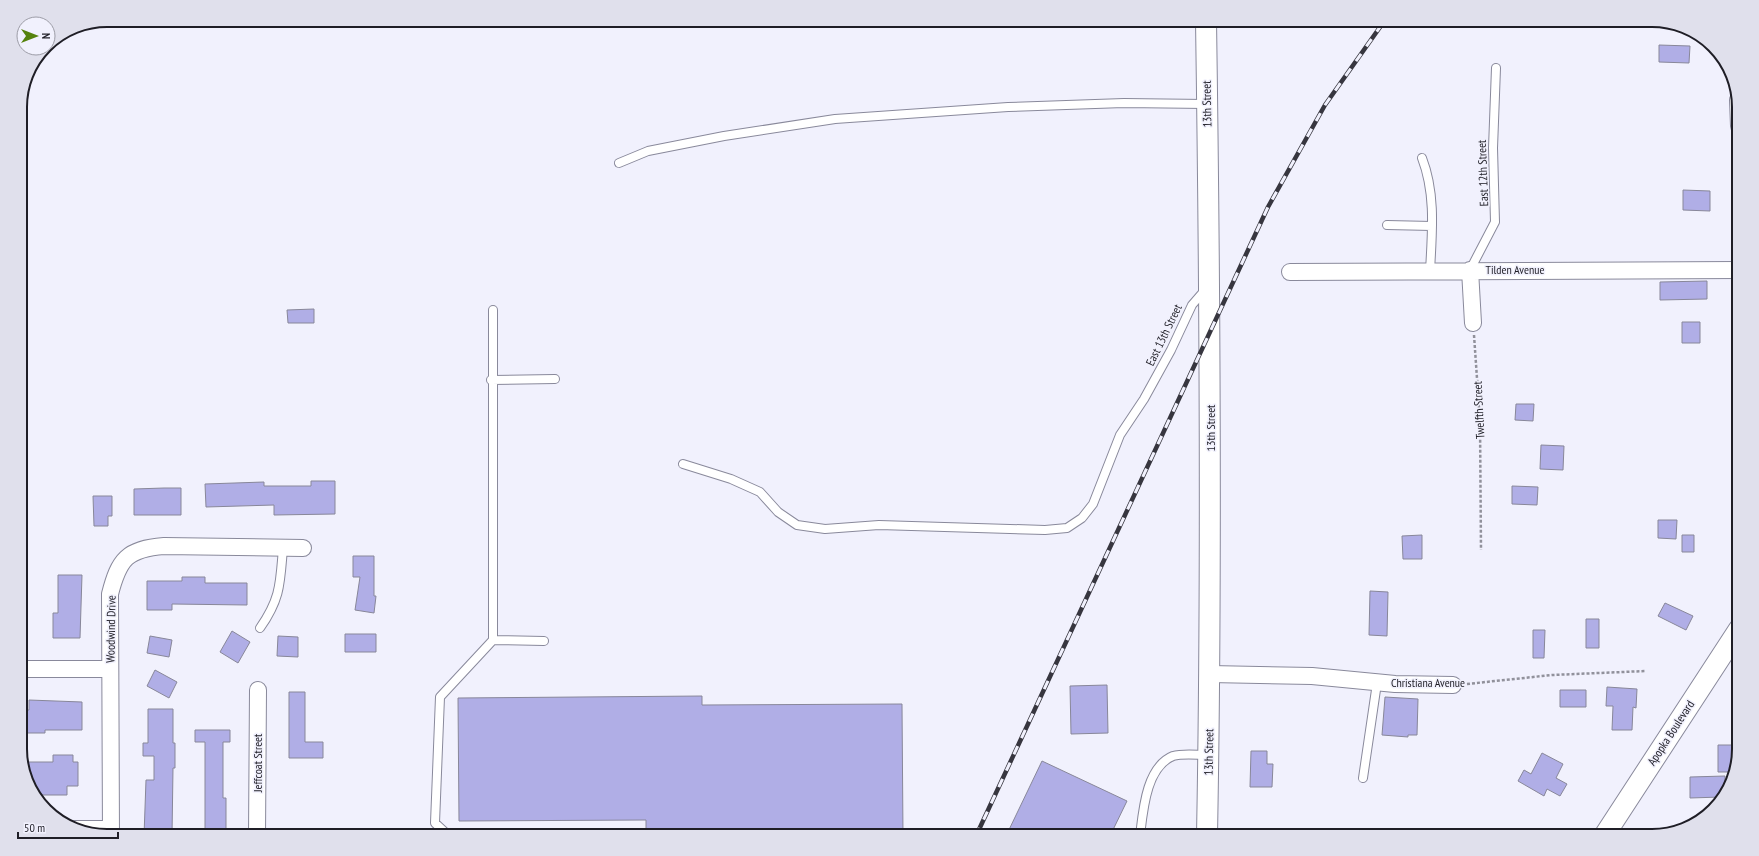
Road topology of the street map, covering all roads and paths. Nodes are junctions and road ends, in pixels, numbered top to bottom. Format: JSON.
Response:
{"nodes":[{"id":1,"x":1206,"y":27,"type":"edge"},
{"id":2,"x":1496,"y":68,"type":"dead end"},
{"id":3,"x":1207,"y":104,"type":"junction"},
{"id":4,"x":1422,"y":158,"type":"dead end"},
{"id":5,"x":619,"y":162,"type":"dead end"},
{"id":6,"x":1387,"y":225,"type":"dead end"},
{"id":7,"x":1432,"y":226,"type":"junction"},
{"id":8,"x":1470,"y":270,"type":"junction"},
{"id":9,"x":1732,"y":270,"type":"edge"},
{"id":10,"x":1430,"y":271,"type":"junction"},
{"id":11,"x":1290,"y":272,"type":"dead end"},
{"id":12,"x":1210,"y":285,"type":"junction"},
{"id":13,"x":493,"y":310,"type":"dead end"},
{"id":14,"x":1473,"y":323,"type":"joint"},
{"id":15,"x":555,"y":379,"type":"dead end"},
{"id":16,"x":491,"y":380,"type":"junction"},
{"id":17,"x":683,"y":464,"type":"dead end"},
{"id":18,"x":283,"y":548,"type":"junction"},
{"id":19,"x":303,"y":548,"type":"dead end"},
{"id":20,"x":1481,"y":550,"type":"dead end"},
{"id":21,"x":260,"y":628,"type":"dead end"},
{"id":22,"x":493,"y":640,"type":"junction"},
{"id":23,"x":1732,"y":640,"type":"edge"},
{"id":24,"x":544,"y":641,"type":"dead end"},
{"id":25,"x":27,"y":669,"type":"edge"},
{"id":26,"x":110,"y":670,"type":"junction"},
{"id":27,"x":1646,"y":671,"type":"dead end"},
{"id":28,"x":1210,"y":674,"type":"junction"},
{"id":29,"x":1378,"y":682,"type":"junction"},
{"id":30,"x":1453,"y":685,"type":"joint"},
{"id":31,"x":258,"y":690,"type":"dead end"},
{"id":32,"x":1208,"y":755,"type":"junction"},
{"id":33,"x":1363,"y":778,"type":"dead end"},
{"id":34,"x":111,"y":829,"type":"edge"},
{"id":35,"x":258,"y":829,"type":"edge"},
{"id":36,"x":442,"y":829,"type":"edge"},
{"id":37,"x":1141,"y":829,"type":"edge"},
{"id":38,"x":1207,"y":829,"type":"edge"},
{"id":39,"x":1609,"y":829,"type":"edge"}],
"edges":[{"from":1,"to":3,"type":"street","name":"13th Street"},
{"from":2,"to":8,"type":"lane","name":"East 12th Street"},
{"from":3,"to":5,"type":"lane"},
{"from":3,"to":12,"type":"street","name":"13th Street"},
{"from":4,"to":7,"type":"lane"},
{"from":6,"to":7,"type":"lane"},
{"from":7,"to":10,"type":"lane"},
{"from":8,"to":9,"type":"street","name":"Tilden Avenue"},
{"from":8,"to":10,"type":"street","name":"Tilden Avenue"},
{"from":8,"to":14,"type":"street"},
{"from":10,"to":11,"type":"street","name":"Tilden Avenue"},
{"from":12,"to":17,"type":"lane","name":"East 13th Street"},
{"from":12,"to":28,"type":"street","name":"13th Street"},
{"from":13,"to":16,"type":"lane"},
{"from":14,"to":20,"type":"path","name":"Twelfth Street"},
{"from":15,"to":16,"type":"lane"},
{"from":16,"to":22,"type":"lane"},
{"from":18,"to":19,"type":"street","name":"Woodwind Drive"},
{"from":18,"to":21,"type":"lane"},
{"from":18,"to":26,"type":"street","name":"Woodwind Drive"},
{"from":22,"to":24,"type":"lane"},
{"from":22,"to":36,"type":"lane"},
{"from":23,"to":39,"type":"street","name":"Apopka Boulevard"},
{"from":25,"to":26,"type":"street"},
{"from":26,"to":34,"type":"street","name":"Woodwind Drive"},
{"from":27,"to":30,"type":"path","name":"Christiana Avenue"},
{"from":28,"to":29,"type":"street","name":"Christiana Avenue"},
{"from":28,"to":32,"type":"street","name":"13th Street"},
{"from":29,"to":30,"type":"street","name":"Christiana Avenue"},
{"from":29,"to":33,"type":"lane"},
{"from":31,"to":35,"type":"street","name":"Jeffcoat Street"},
{"from":32,"to":37,"type":"lane"},
{"from":32,"to":38,"type":"street","name":"13th Street"}]}
